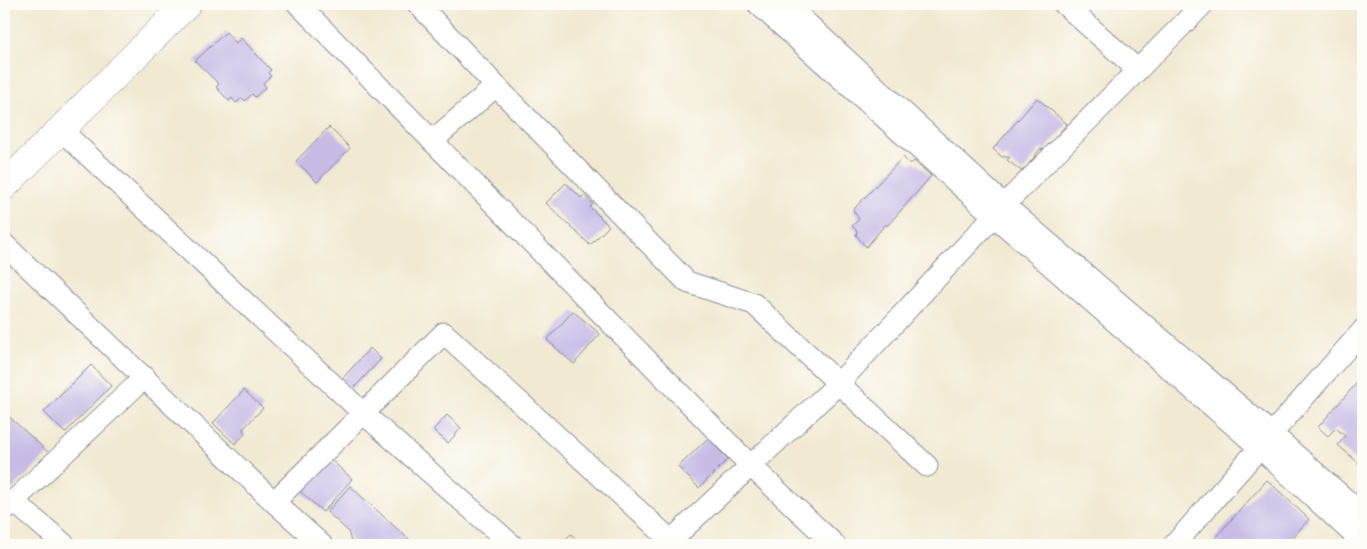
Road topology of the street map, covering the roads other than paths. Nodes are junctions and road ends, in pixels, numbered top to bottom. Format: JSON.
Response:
{"nodes":[{"id":1,"x":187,"y":4,"type":"edge"},
{"id":2,"x":298,"y":4,"type":"edge"},
{"id":3,"x":418,"y":4,"type":"edge"},
{"id":4,"x":758,"y":4,"type":"edge"},
{"id":5,"x":786,"y":4,"type":"edge"},
{"id":6,"x":1064,"y":4,"type":"edge"},
{"id":7,"x":1202,"y":4,"type":"edge"},
{"id":8,"x":1138,"y":70,"type":"junction"},
{"id":9,"x":496,"y":86,"type":"junction"},
{"id":10,"x":60,"y":129,"type":"junction"},
{"id":11,"x":432,"y":141,"type":"junction"},
{"id":12,"x":4,"y":186,"type":"edge"},
{"id":13,"x":999,"y":211,"type":"junction"},
{"id":14,"x":4,"y":244,"type":"edge"},
{"id":15,"x":1363,"y":330,"type":"edge"},
{"id":16,"x":145,"y":377,"type":"junction"},
{"id":17,"x":838,"y":384,"type":"junction"},
{"id":18,"x":364,"y":414,"type":"junction"},
{"id":19,"x":1265,"y":441,"type":"junction"},
{"id":20,"x":751,"y":466,"type":"junction"},
{"id":21,"x":927,"y":466,"type":"dead end"},
{"id":22,"x":274,"y":502,"type":"junction"},
{"id":23,"x":8,"y":506,"type":"edge"},
{"id":24,"x":1363,"y":515,"type":"edge"},
{"id":25,"x":1363,"y":543,"type":"edge"},
{"id":26,"x":671,"y":544,"type":"edge"},
{"id":27,"x":65,"y":545,"type":"edge"},
{"id":28,"x":322,"y":545,"type":"edge"},
{"id":29,"x":512,"y":545,"type":"edge"},
{"id":30,"x":835,"y":545,"type":"edge"},
{"id":31,"x":1174,"y":545,"type":"edge"}],
"edges":[{"from":1,"to":10,"type":"street"},
{"from":2,"to":11,"type":"street"},
{"from":3,"to":9,"type":"street"},
{"from":4,"to":13,"type":"street"},
{"from":5,"to":13,"type":"street"},
{"from":6,"to":8,"type":"street"},
{"from":7,"to":8,"type":"street"},
{"from":8,"to":13,"type":"street"},
{"from":9,"to":11,"type":"street"},
{"from":9,"to":17,"type":"street"},
{"from":10,"to":12,"type":"street"},
{"from":10,"to":18,"type":"street"},
{"from":11,"to":20,"type":"street"},
{"from":13,"to":17,"type":"street"},
{"from":13,"to":19,"type":"street"},
{"from":14,"to":16,"type":"street"},
{"from":15,"to":19,"type":"street"},
{"from":16,"to":22,"type":"street"},
{"from":16,"to":23,"type":"street"},
{"from":17,"to":20,"type":"street"},
{"from":17,"to":21,"type":"street"},
{"from":18,"to":22,"type":"street"},
{"from":18,"to":26,"type":"street"},
{"from":18,"to":29,"type":"street"},
{"from":19,"to":24,"type":"street"},
{"from":19,"to":25,"type":"street"},
{"from":19,"to":31,"type":"street"},
{"from":20,"to":26,"type":"street"},
{"from":20,"to":30,"type":"street"},
{"from":22,"to":28,"type":"street"},
{"from":23,"to":27,"type":"street"}]}
